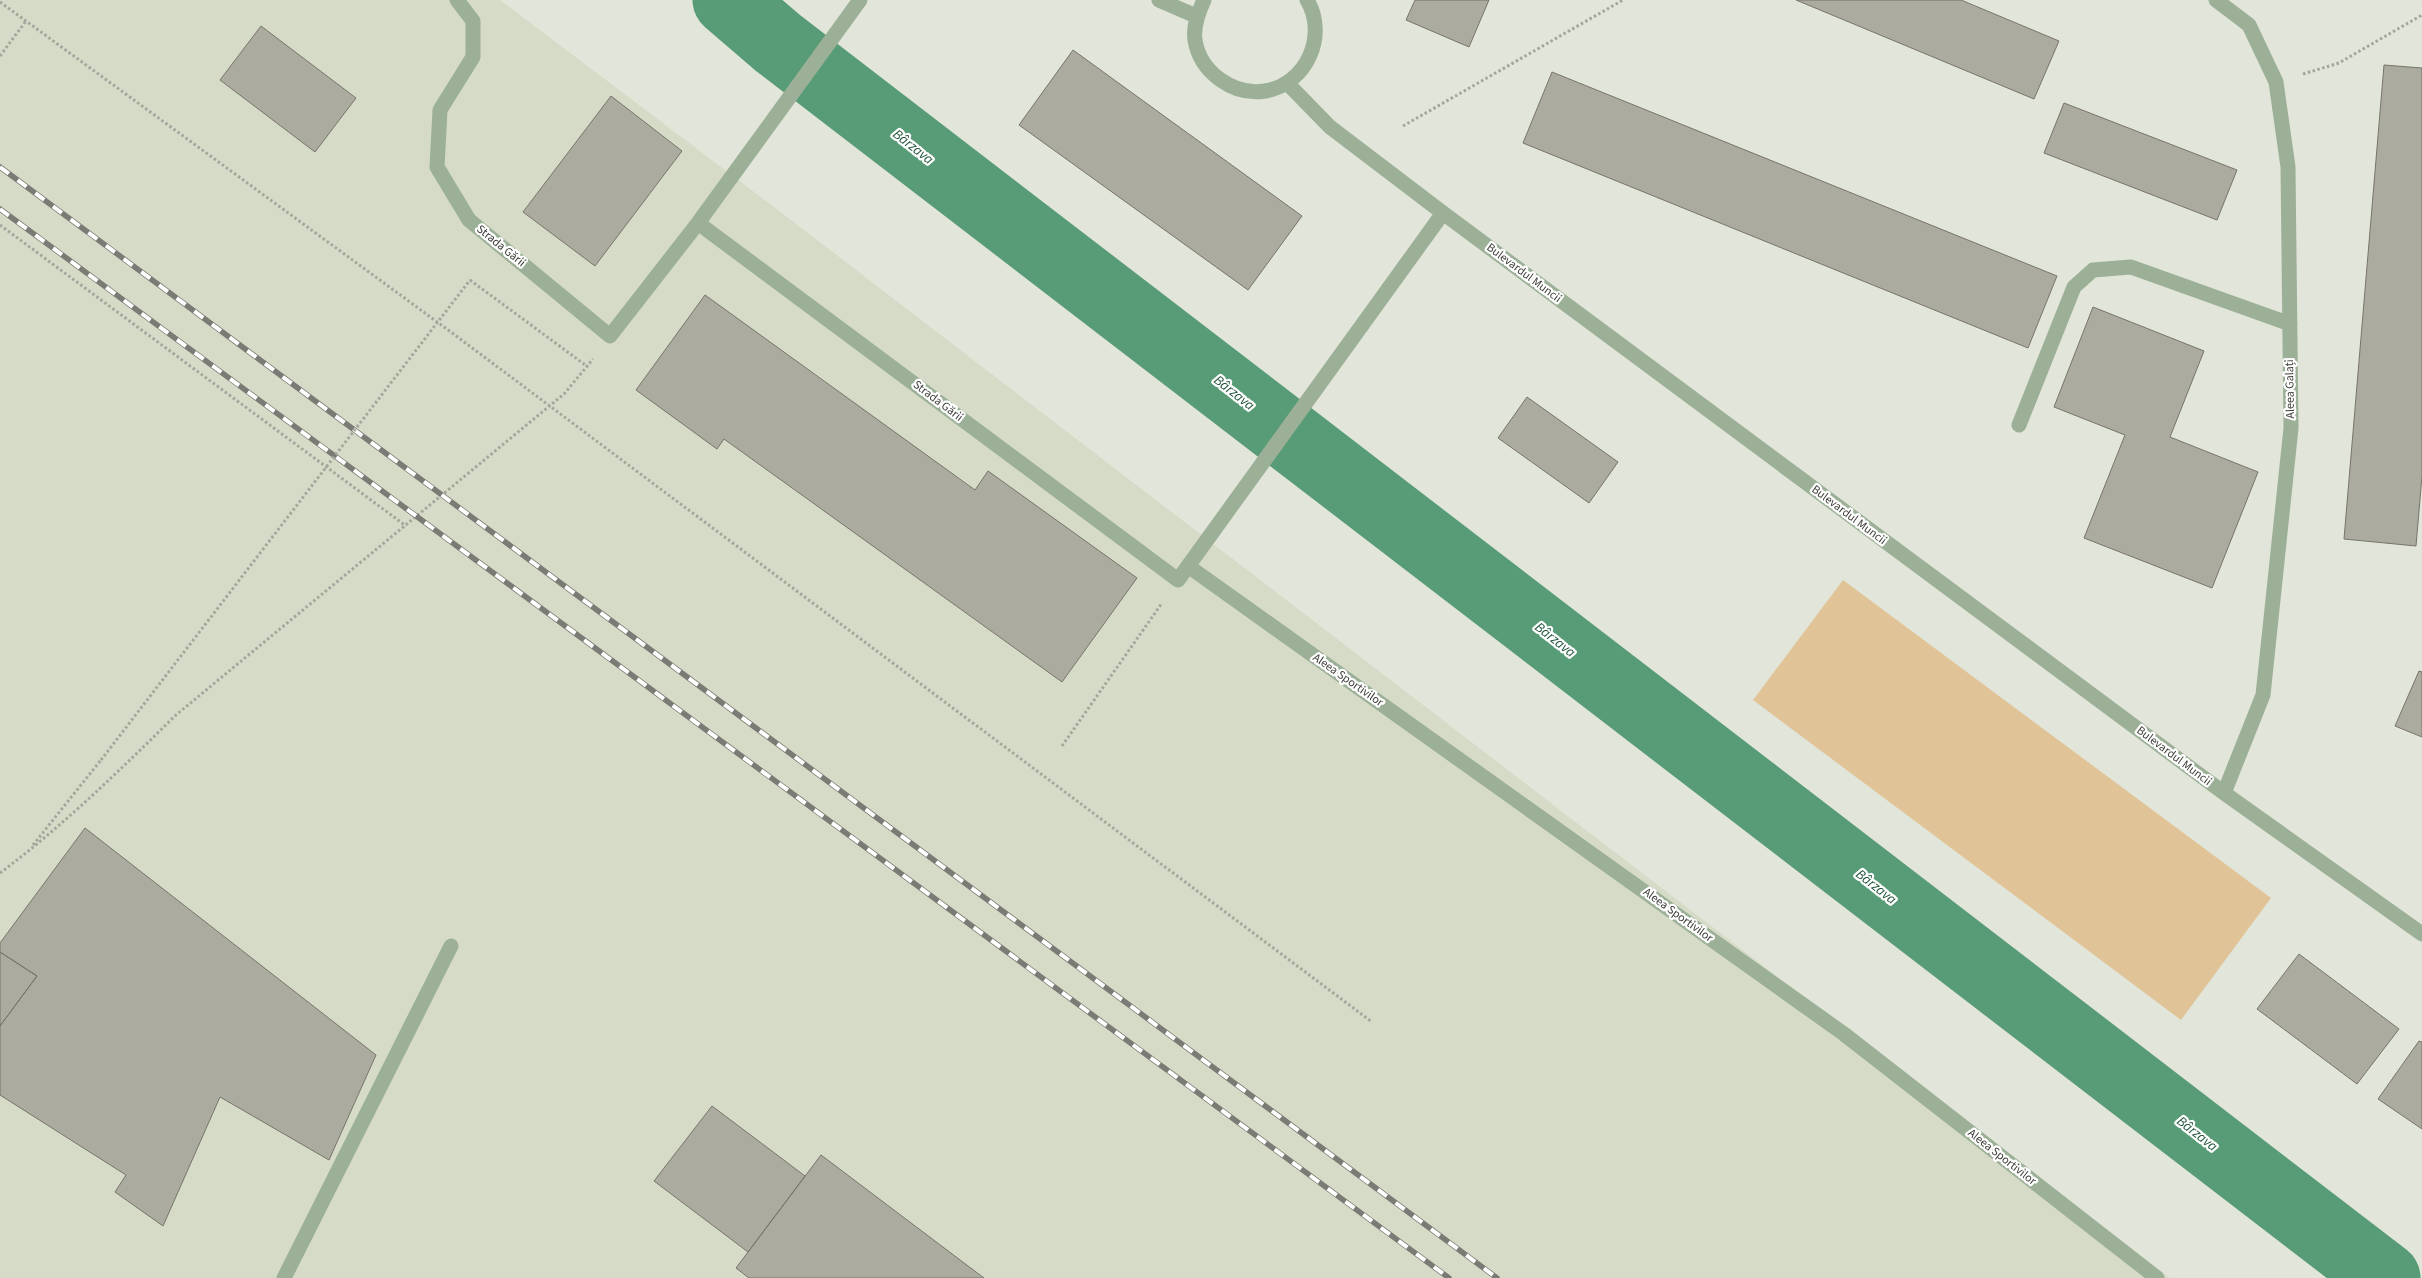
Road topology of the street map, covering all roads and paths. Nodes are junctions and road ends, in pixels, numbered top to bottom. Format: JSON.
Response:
{"nodes":[{"id":1,"x":457,"y":0,"type":"edge"},
{"id":2,"x":860,"y":0,"type":"edge"},
{"id":3,"x":1159,"y":0,"type":"edge"},
{"id":4,"x":1204,"y":0,"type":"edge"},
{"id":5,"x":1307,"y":0,"type":"edge"},
{"id":6,"x":1623,"y":0,"type":"edge"},
{"id":7,"x":2216,"y":0,"type":"edge"},
{"id":8,"x":0,"y":2,"type":"edge"},
{"id":9,"x":2422,"y":15,"type":"edge"},
{"id":10,"x":1196,"y":16,"type":"junction"},
{"id":11,"x":26,"y":21,"type":"junction"},
{"id":12,"x":0,"y":56,"type":"edge"},
{"id":13,"x":2276,"y":82,"type":"junction"},
{"id":14,"x":1287,"y":83,"type":"junction"},
{"id":15,"x":1404,"y":126,"type":"dead end"},
{"id":16,"x":1443,"y":213,"type":"junction"},
{"id":17,"x":698,"y":223,"type":"junction"},
{"id":18,"x":0,"y":225,"type":"edge"},
{"id":19,"x":2290,"y":324,"type":"junction"},
{"id":20,"x":588,"y":366,"type":"dead end"},
{"id":21,"x":573,"y":385,"type":"dead end"},
{"id":22,"x":549,"y":406,"type":"junction"},
{"id":23,"x":2019,"y":425,"type":"dead end"},
{"id":24,"x":406,"y":526,"type":"junction"},
{"id":25,"x":1188,"y":566,"type":"junction"},
{"id":26,"x":1178,"y":580,"type":"junction"},
{"id":27,"x":1062,"y":746,"type":"dead end"},
{"id":28,"x":2224,"y":793,"type":"junction"},
{"id":29,"x":27,"y":853,"type":"junction"},
{"id":30,"x":0,"y":873,"type":"edge"},
{"id":31,"x":2422,"y":934,"type":"edge"},
{"id":32,"x":451,"y":946,"type":"dead end"},
{"id":33,"x":1372,"y":1022,"type":"dead end"},
{"id":34,"x":284,"y":1278,"type":"edge"},
{"id":35,"x":2157,"y":1278,"type":"edge"}],
"edges":[{"from":1,"to":17,"type":"street","name":"Strada Gării"},
{"from":2,"to":17,"type":"street","name":"Strada Gării"},
{"from":3,"to":10,"type":"street"},
{"from":4,"to":10,"type":"street"},
{"from":5,"to":14,"type":"street"},
{"from":6,"to":15,"type":"path"},
{"from":7,"to":13,"type":"street","name":"Aleea Galați"},
{"from":8,"to":11,"type":"path"},
{"from":9,"to":13,"type":"path"},
{"from":10,"to":14,"type":"street"},
{"from":11,"to":12,"type":"path"},
{"from":11,"to":22,"type":"path"},
{"from":13,"to":19,"type":"street","name":"Aleea Galați"},
{"from":14,"to":16,"type":"street","name":"Bulevardul Muncii"},
{"from":16,"to":25,"type":"street"},
{"from":16,"to":28,"type":"street","name":"Bulevardul Muncii"},
{"from":17,"to":26,"type":"street","name":"Strada Gării"},
{"from":18,"to":24,"type":"path"},
{"from":19,"to":23,"type":"street"},
{"from":19,"to":28,"type":"street","name":"Aleea Galați"},
{"from":20,"to":29,"type":"path","bridge":true},
{"from":21,"to":22,"type":"path"},
{"from":22,"to":24,"type":"path"},
{"from":22,"to":33,"type":"path"},
{"from":24,"to":29,"type":"path"},
{"from":25,"to":26,"type":"street"},
{"from":25,"to":35,"type":"street","name":"Aleea Sportivilor"},
{"from":26,"to":27,"type":"path"},
{"from":28,"to":31,"type":"street","name":"Bulevardul Muncii"},
{"from":29,"to":30,"type":"path"},
{"from":32,"to":34,"type":"street"}]}
